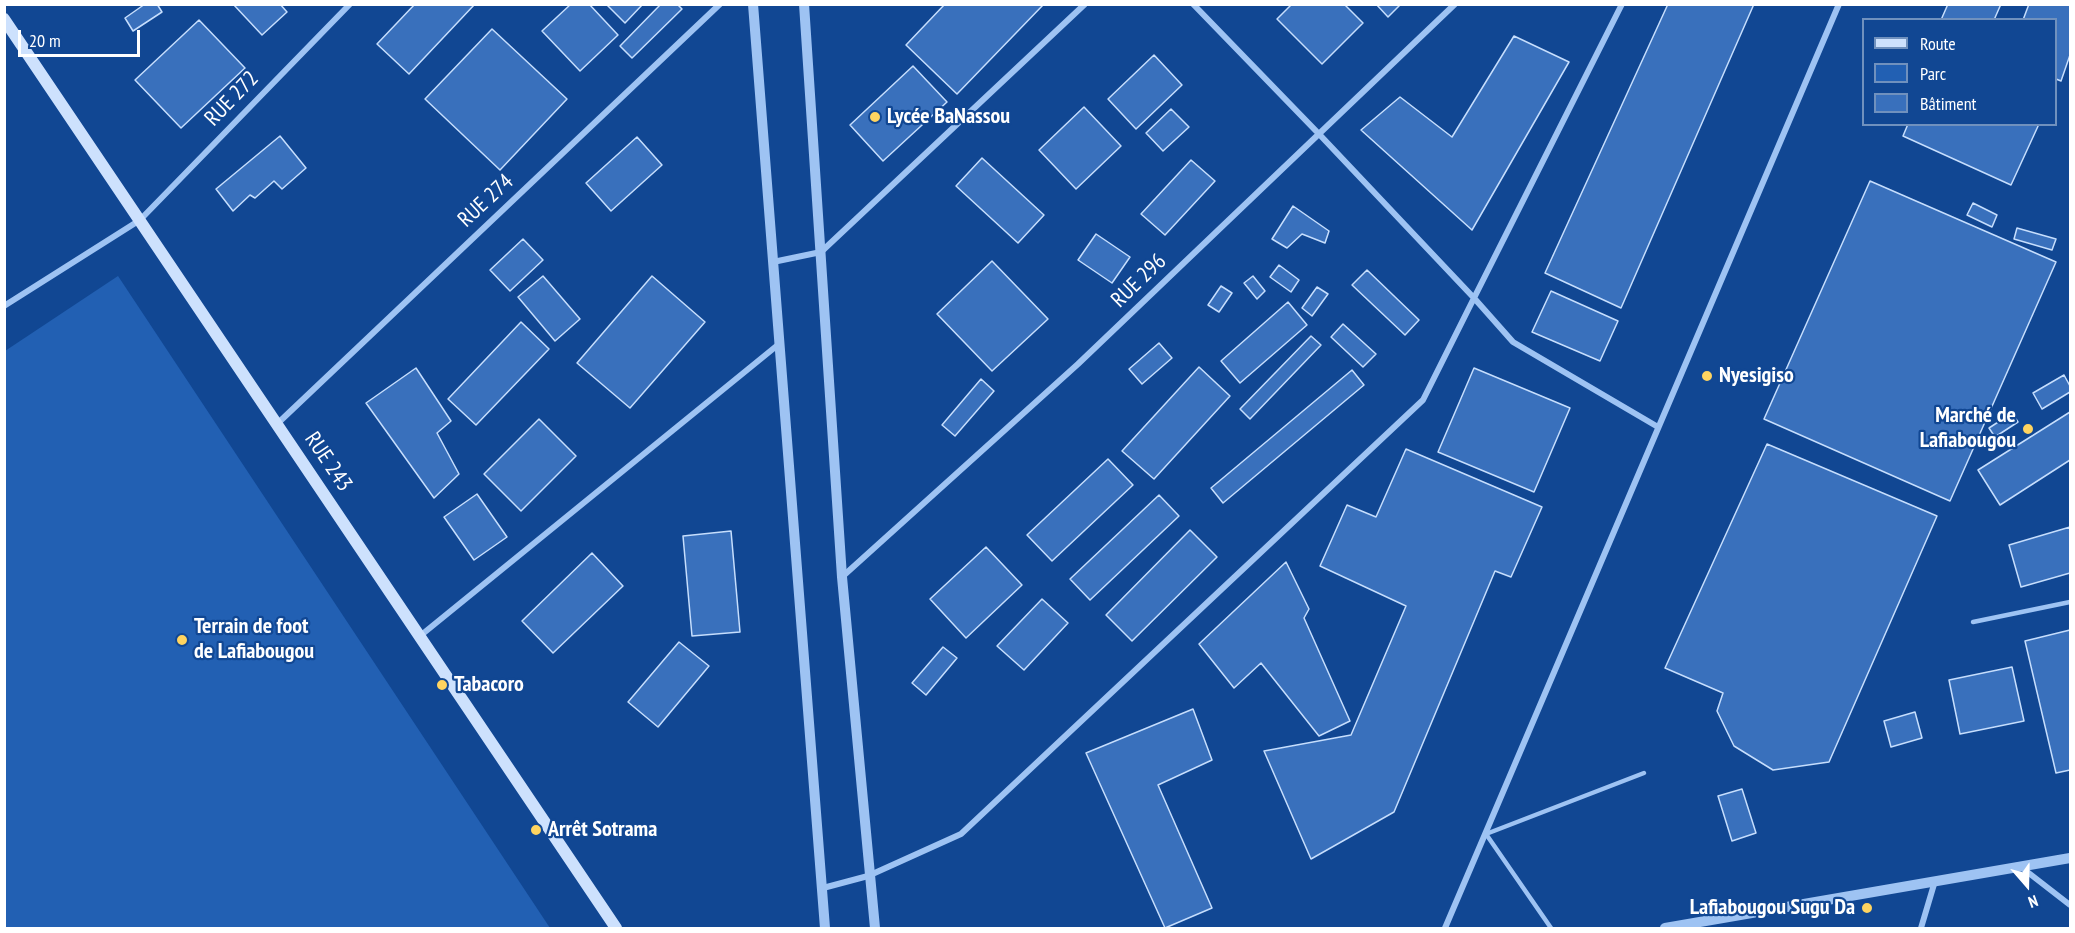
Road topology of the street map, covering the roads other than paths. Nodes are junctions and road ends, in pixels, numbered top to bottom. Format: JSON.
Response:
{"nodes":[{"id":1,"x":350,"y":4,"type":"edge"},
{"id":2,"x":720,"y":4,"type":"edge"},
{"id":3,"x":753,"y":4,"type":"edge"},
{"id":4,"x":804,"y":4,"type":"edge"},
{"id":5,"x":1085,"y":4,"type":"edge"},
{"id":6,"x":1193,"y":4,"type":"edge"},
{"id":7,"x":1455,"y":4,"type":"edge"},
{"id":8,"x":1622,"y":4,"type":"edge"},
{"id":9,"x":1839,"y":4,"type":"edge"},
{"id":10,"x":4,"y":19,"type":"edge"},
{"id":11,"x":1319,"y":134,"type":"junction"},
{"id":12,"x":140,"y":219,"type":"junction"},
{"id":13,"x":821,"y":252,"type":"junction"},
{"id":14,"x":773,"y":262,"type":"junction"},
{"id":15,"x":1474,"y":298,"type":"junction"},
{"id":16,"x":4,"y":306,"type":"edge"},
{"id":17,"x":779,"y":344,"type":"junction"},
{"id":18,"x":277,"y":424,"type":"junction"},
{"id":19,"x":1658,"y":427,"type":"junction"},
{"id":20,"x":842,"y":577,"type":"junction"},
{"id":21,"x":2070,"y":602,"type":"edge"},
{"id":22,"x":1972,"y":622,"type":"dead end"},
{"id":23,"x":420,"y":636,"type":"junction"},
{"id":24,"x":1644,"y":773,"type":"dead end"},
{"id":25,"x":1486,"y":834,"type":"junction"},
{"id":26,"x":2070,"y":858,"type":"edge"},
{"id":27,"x":2021,"y":867,"type":"junction"},
{"id":28,"x":868,"y":876,"type":"junction"},
{"id":29,"x":1935,"y":881,"type":"junction"},
{"id":30,"x":823,"y":888,"type":"junction"},
{"id":31,"x":2070,"y":905,"type":"edge"},
{"id":32,"x":616,"y":928,"type":"edge"},
{"id":33,"x":825,"y":928,"type":"edge"},
{"id":34,"x":875,"y":928,"type":"edge"},
{"id":35,"x":1445,"y":928,"type":"edge"},
{"id":36,"x":1551,"y":928,"type":"edge"},
{"id":37,"x":1665,"y":928,"type":"edge"},
{"id":38,"x":1921,"y":928,"type":"edge"}],
"edges":[{"from":1,"to":12,"type":"street","name":"RUE 272"},
{"from":2,"to":18,"type":"street","name":"RUE 274"},
{"from":3,"to":14,"type":"street"},
{"from":4,"to":13,"type":"street"},
{"from":5,"to":13,"type":"street"},
{"from":6,"to":11,"type":"street"},
{"from":7,"to":11,"type":"street","name":"RUE 296"},
{"from":8,"to":15,"type":"street"},
{"from":9,"to":19,"type":"street"},
{"from":10,"to":12,"type":"main road","name":"RUE 243"},
{"from":11,"to":15,"type":"street"},
{"from":11,"to":20,"type":"street","name":"RUE 296"},
{"from":12,"to":16,"type":"street","name":"RUE 272"},
{"from":12,"to":18,"type":"main road","name":"RUE 243"},
{"from":13,"to":14,"type":"street"},
{"from":13,"to":20,"type":"street"},
{"from":14,"to":17,"type":"street"},
{"from":15,"to":19,"type":"street"},
{"from":15,"to":28,"type":"street"},
{"from":17,"to":23,"type":"street"},
{"from":17,"to":30,"type":"street"},
{"from":18,"to":23,"type":"main road","name":"RUE 243"},
{"from":19,"to":25,"type":"street"},
{"from":20,"to":28,"type":"street"},
{"from":21,"to":22,"type":"lane"},
{"from":23,"to":32,"type":"main road","name":"RUE 243"},
{"from":24,"to":25,"type":"lane"},
{"from":25,"to":35,"type":"street"},
{"from":25,"to":36,"type":"lane"},
{"from":26,"to":27,"type":"street"},
{"from":27,"to":29,"type":"street"},
{"from":27,"to":31,"type":"street"},
{"from":28,"to":30,"type":"street"},
{"from":28,"to":34,"type":"street"},
{"from":29,"to":37,"type":"street"},
{"from":29,"to":38,"type":"street"},
{"from":30,"to":33,"type":"street"}]}
